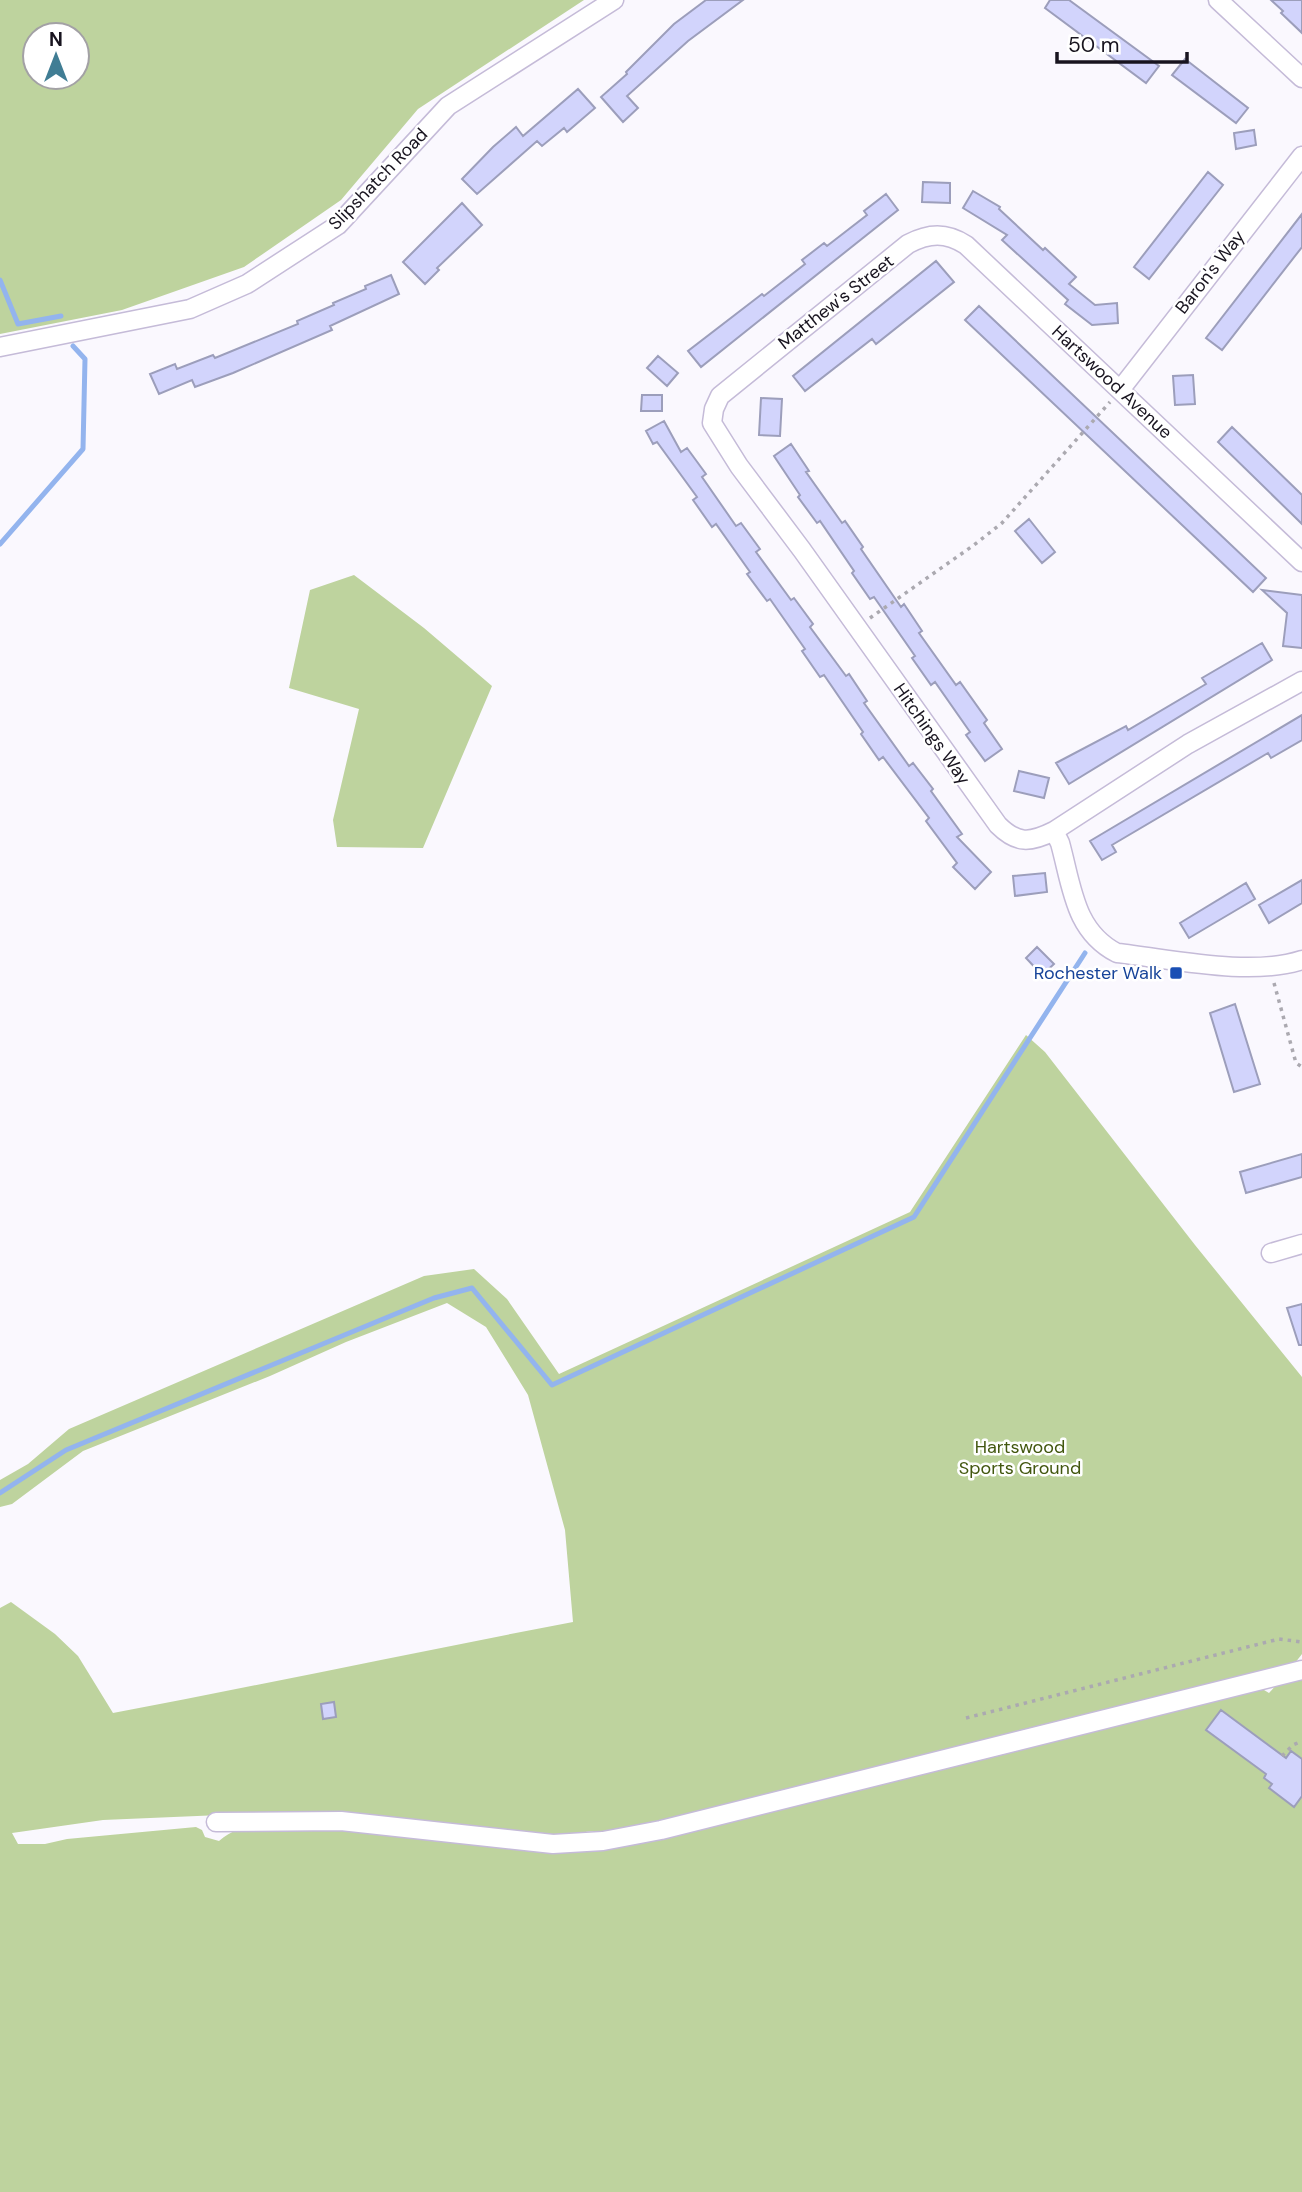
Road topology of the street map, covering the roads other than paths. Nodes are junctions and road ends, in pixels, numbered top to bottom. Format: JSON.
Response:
{"nodes":[{"id":1,"x":614,"y":0,"type":"edge"},
{"id":2,"x":1218,"y":0,"type":"edge"},
{"id":3,"x":1302,"y":78,"type":"edge"},
{"id":4,"x":1302,"y":156,"type":"edge"},
{"id":5,"x":908,"y":244,"type":"joint"},
{"id":6,"x":0,"y":347,"type":"edge"},
{"id":7,"x":763,"y":360,"type":"joint"},
{"id":8,"x":1120,"y":390,"type":"junction"},
{"id":9,"x":1302,"y":562,"type":"edge"},
{"id":10,"x":1302,"y":681,"type":"edge"},
{"id":11,"x":1054,"y":831,"type":"junction"},
{"id":12,"x":1302,"y":960,"type":"edge"},
{"id":13,"x":1302,"y":1244,"type":"edge"},
{"id":14,"x":1271,"y":1253,"type":"dead end"},
{"id":15,"x":1302,"y":1670,"type":"edge"},
{"id":16,"x":216,"y":1822,"type":"dead end"}],
"edges":[{"from":1,"to":6,"type":"street","name":"Slipshatch Road"},
{"from":2,"to":3,"type":"street"},
{"from":4,"to":8,"type":"street","name":"Baron's Way"},
{"from":5,"to":7,"type":"street","name":"Matthew's Street"},
{"from":5,"to":8,"type":"street","name":"Hartswood Avenue"},
{"from":7,"to":11,"type":"street","name":"Hitchings Way"},
{"from":8,"to":9,"type":"street","name":"Hartswood Avenue"},
{"from":10,"to":11,"type":"street","name":"Hitchings Way"},
{"from":11,"to":12,"type":"street"},
{"from":13,"to":14,"type":"street"},
{"from":15,"to":16,"type":"street"}]}
